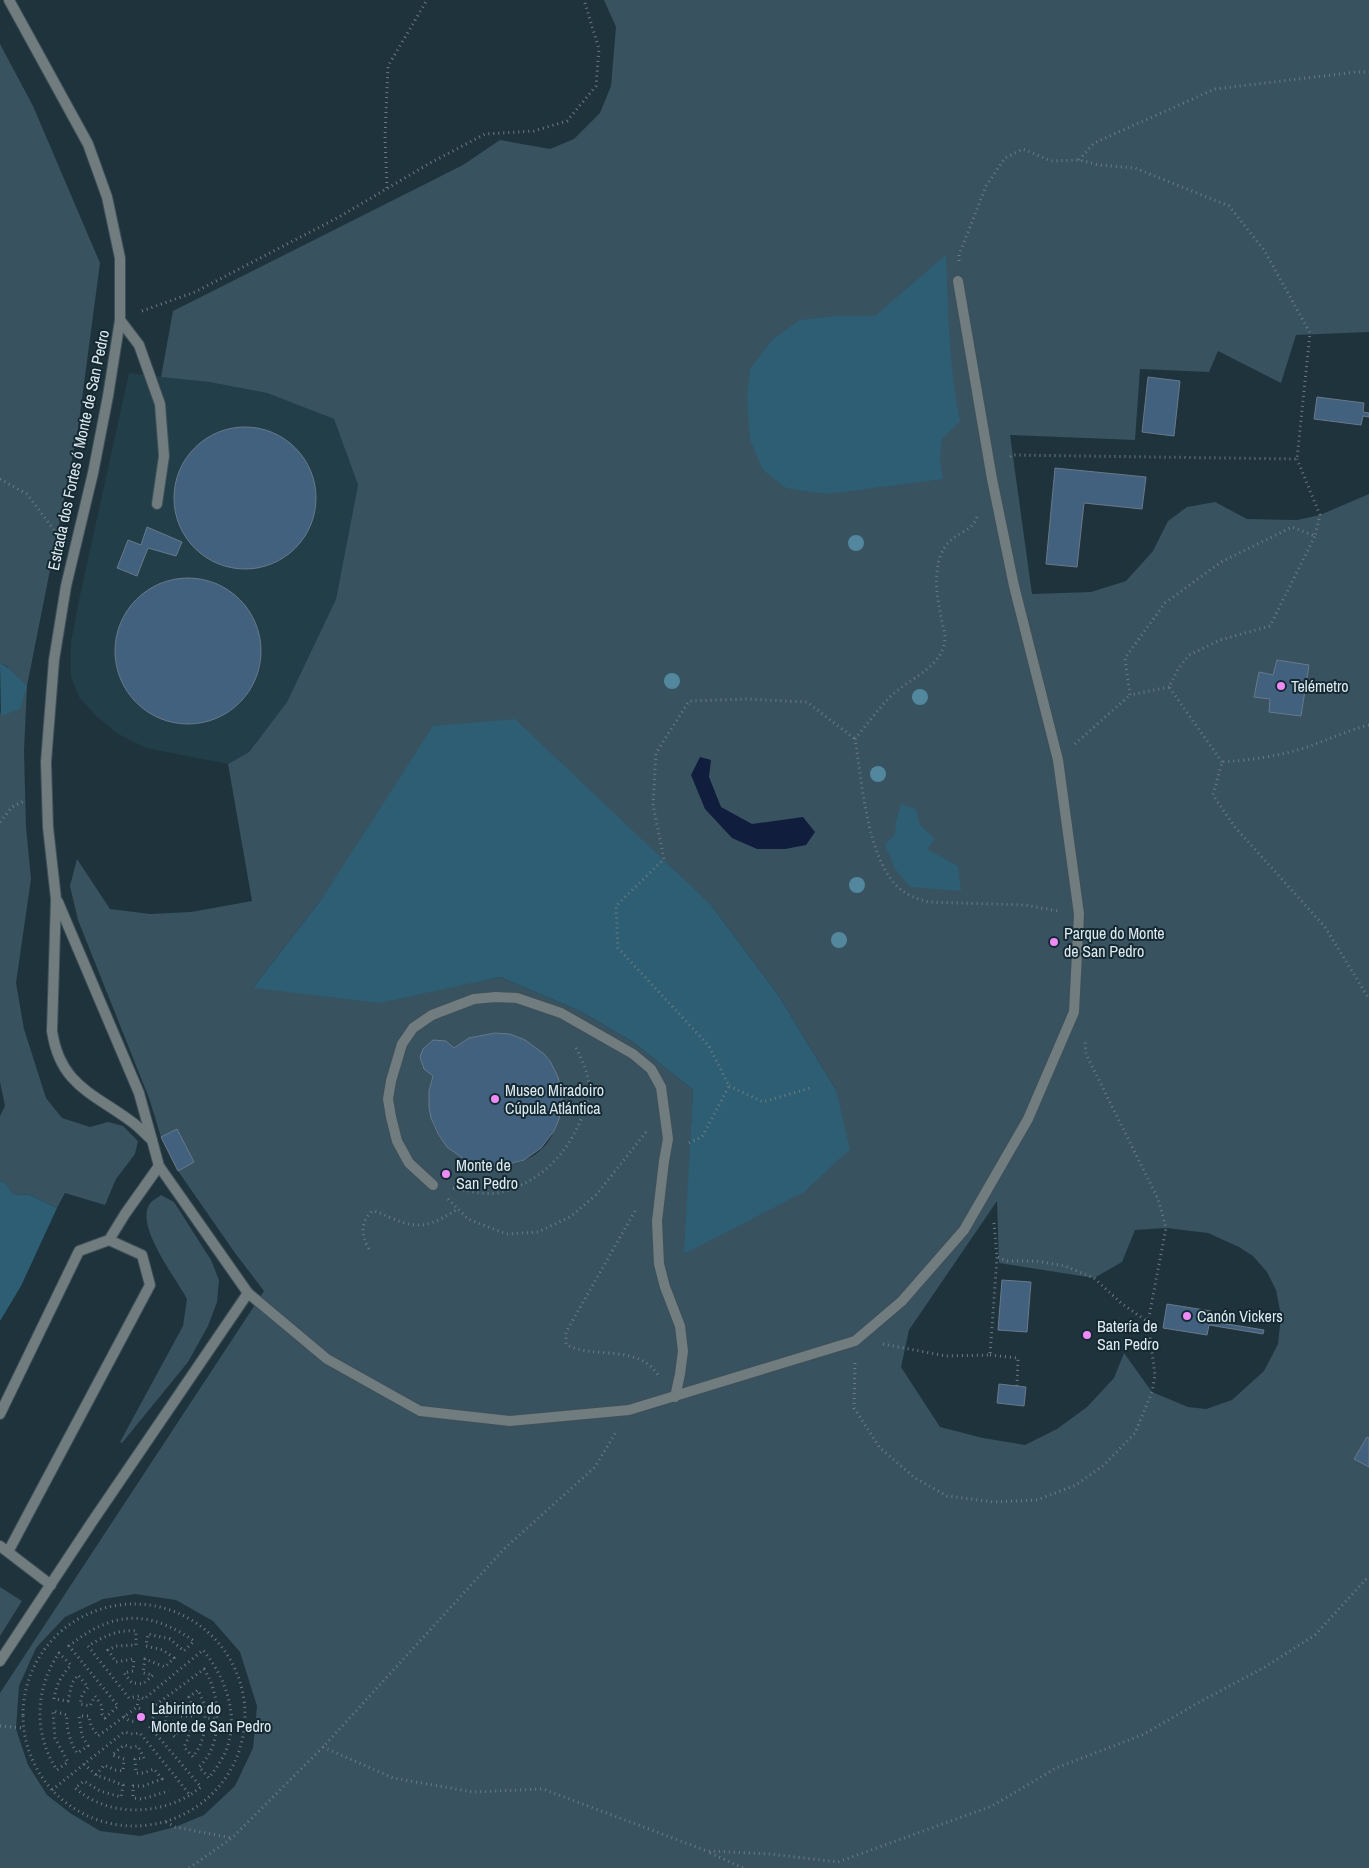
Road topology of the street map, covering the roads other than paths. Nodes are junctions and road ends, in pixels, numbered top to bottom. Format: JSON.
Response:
{"nodes":[{"id":1,"x":10,"y":0,"type":"edge"},
{"id":2,"x":958,"y":281,"type":"road end"},
{"id":3,"x":120,"y":320,"type":"junction"},
{"id":4,"x":157,"y":504,"type":"dead end"},
{"id":5,"x":56,"y":899,"type":"junction"},
{"id":6,"x":152,"y":1140,"type":"junction"},
{"id":7,"x":160,"y":1166,"type":"junction"},
{"id":8,"x":433,"y":1185,"type":"road end"},
{"id":9,"x":109,"y":1240,"type":"junction"},
{"id":10,"x":248,"y":1293,"type":"junction"},
{"id":11,"x":675,"y":1397,"type":"junction"},
{"id":12,"x":0,"y":1414,"type":"edge"},
{"id":13,"x":4,"y":1549,"type":"edge"},
{"id":14,"x":51,"y":1585,"type":"junction"},
{"id":15,"x":0,"y":1661,"type":"edge"}],
"edges":[{"from":1,"to":3,"type":"street","name":"Estrada dos Fortes ó Monte de San Pedro"},
{"from":2,"to":11,"type":"street"},
{"from":3,"to":4,"type":"street"},
{"from":3,"to":5,"type":"street","name":"Estrada dos Fortes ó Monte de San Pedro"},
{"from":5,"to":6,"type":"street","name":"Estrada dos Fortes ó Monte de San Pedro"},
{"from":5,"to":6,"type":"street","name":"Estrada dos Fortes ó Monte de San Pedro"},
{"from":6,"to":7,"type":"street"},
{"from":7,"to":9,"type":"street"},
{"from":7,"to":10,"type":"street"},
{"from":8,"to":11,"type":"street"},
{"from":9,"to":12,"type":"street"},
{"from":9,"to":13,"type":"street"},
{"from":10,"to":11,"type":"street"},
{"from":10,"to":14,"type":"street"},
{"from":13,"to":14,"type":"street"},
{"from":14,"to":15,"type":"street"}]}
